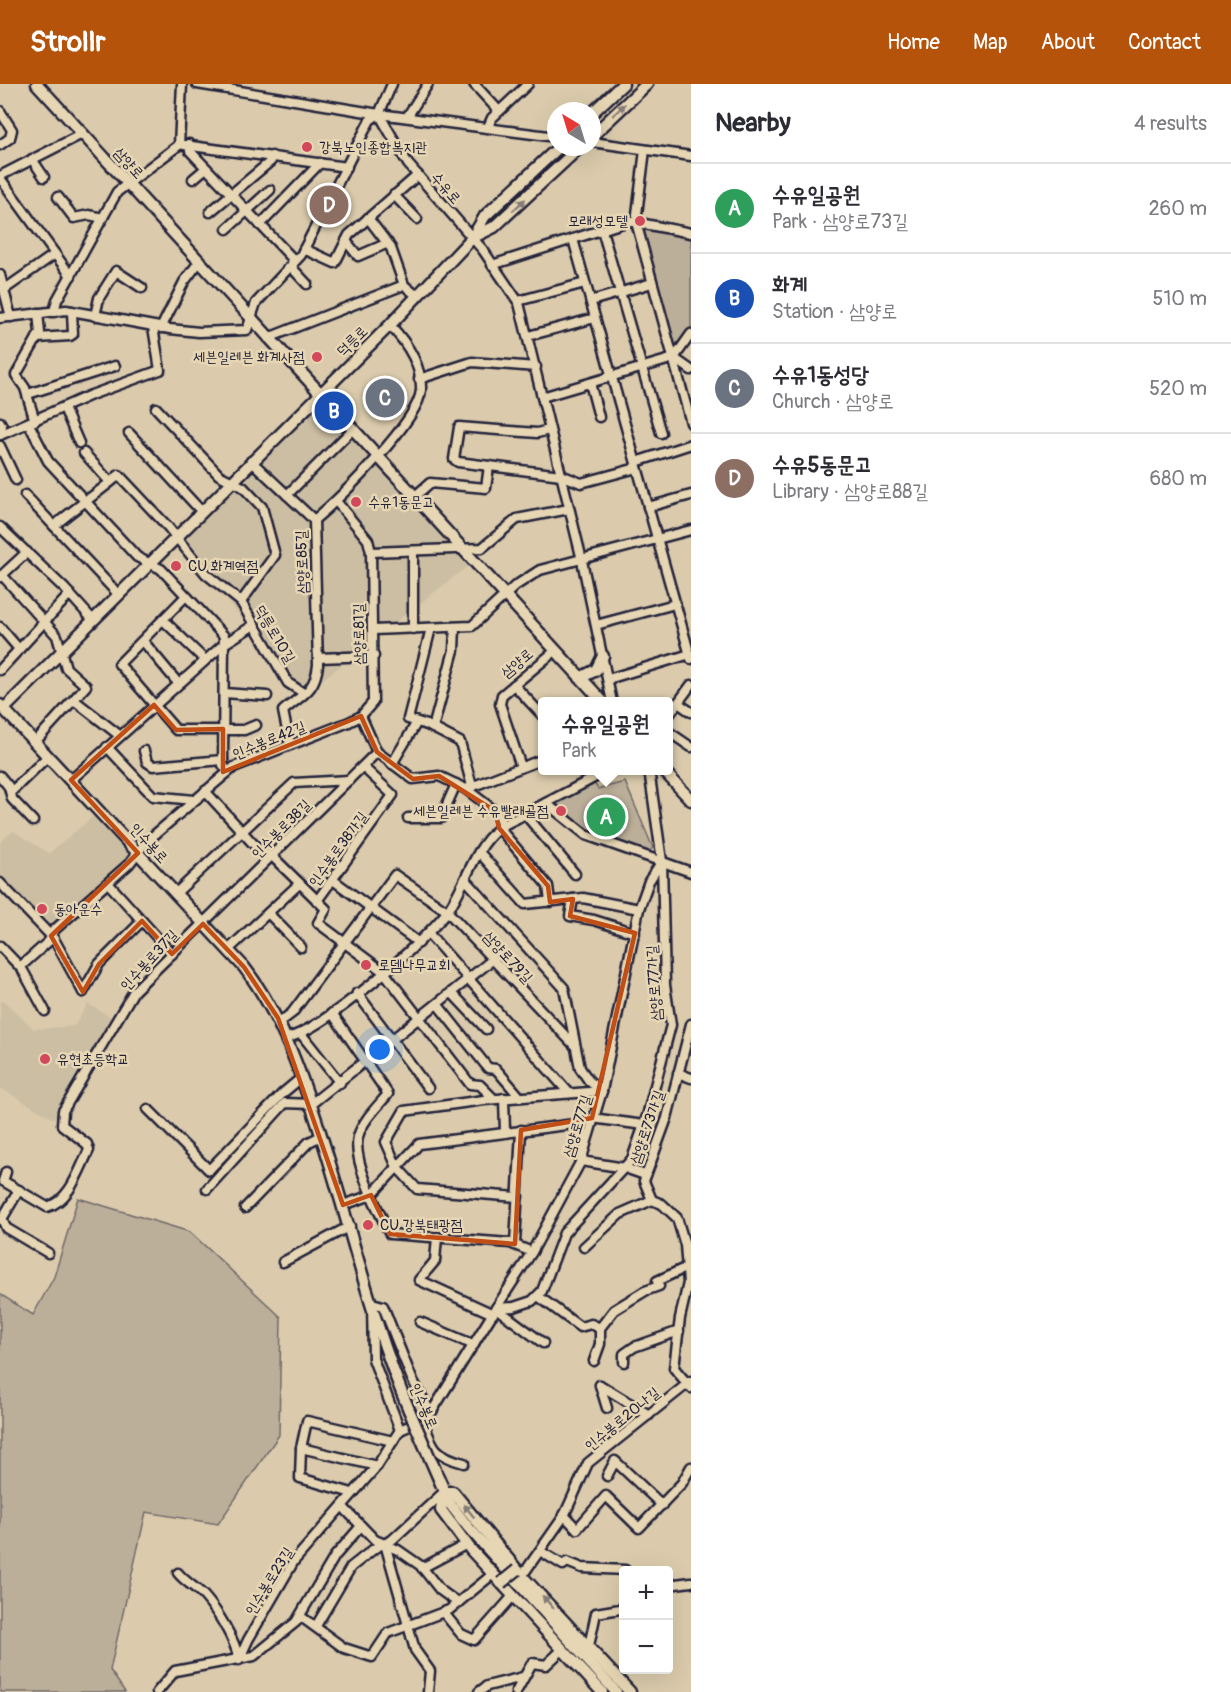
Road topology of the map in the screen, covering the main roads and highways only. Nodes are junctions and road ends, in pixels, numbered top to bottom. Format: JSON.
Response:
{"nodes":[{"id":1,"x":37,"y":84,"type":"edge"},
{"id":2,"x":623,"y":84,"type":"edge"},
{"id":3,"x":647,"y":84,"type":"edge"},
{"id":4,"x":601,"y":105,"type":"edge"},
{"id":5,"x":601,"y":127,"type":"edge"},
{"id":6,"x":549,"y":156,"type":"edge"},
{"id":7,"x":570,"y":156,"type":"edge"},
{"id":8,"x":472,"y":238,"type":"junction"},
{"id":9,"x":319,"y":394,"type":"junction"},
{"id":10,"x":603,"y":656,"type":"road end"},
{"id":11,"x":580,"y":678,"type":"junction"},
{"id":12,"x":598,"y":697,"type":"edge"},
{"id":13,"x":1,"y":709,"type":"edge"},
{"id":14,"x":667,"y":775,"type":"edge"},
{"id":15,"x":691,"y":800,"type":"edge"},
{"id":16,"x":443,"y":1489,"type":"junction"},
{"id":17,"x":519,"y":1573,"type":"junction"},
{"id":18,"x":501,"y":1583,"type":"junction"},
{"id":19,"x":602,"y":1692,"type":"edge"},
{"id":20,"x":616,"y":1692,"type":"edge"},
{"id":21,"x":630,"y":1692,"type":"edge"}],
"edges":[{"from":1,"to":9,"type":"main road","name":"삼양로"},
{"from":2,"to":4,"type":"main road"},
{"from":5,"to":3,"type":"main road","one_way":true},
{"from":6,"to":8,"type":"main road","name":"덕릉로"},
{"from":8,"to":7,"type":"main road","name":"덕릉로","one_way":true},
{"from":8,"to":9,"type":"main road","name":"덕릉로"},
{"from":9,"to":11,"type":"main road","name":"삼양로"},
{"from":9,"to":13,"type":"main road","name":"덕릉로"},
{"from":10,"to":11,"type":"main road"},
{"from":11,"to":12,"type":"main road","name":"삼양로"},
{"from":13,"to":16,"type":"main road","name":"인수봉로","bridge":true},
{"from":14,"to":15,"type":"main road"},
{"from":17,"to":16,"type":"main road","one_way":true},
{"from":16,"to":18,"type":"main road"},
{"from":16,"to":20,"type":"main road","name":"인수봉로"},
{"from":17,"to":18,"type":"main road","bridge":true},
{"from":21,"to":17,"type":"main road","one_way":true},
{"from":18,"to":19,"type":"main road"}]}
